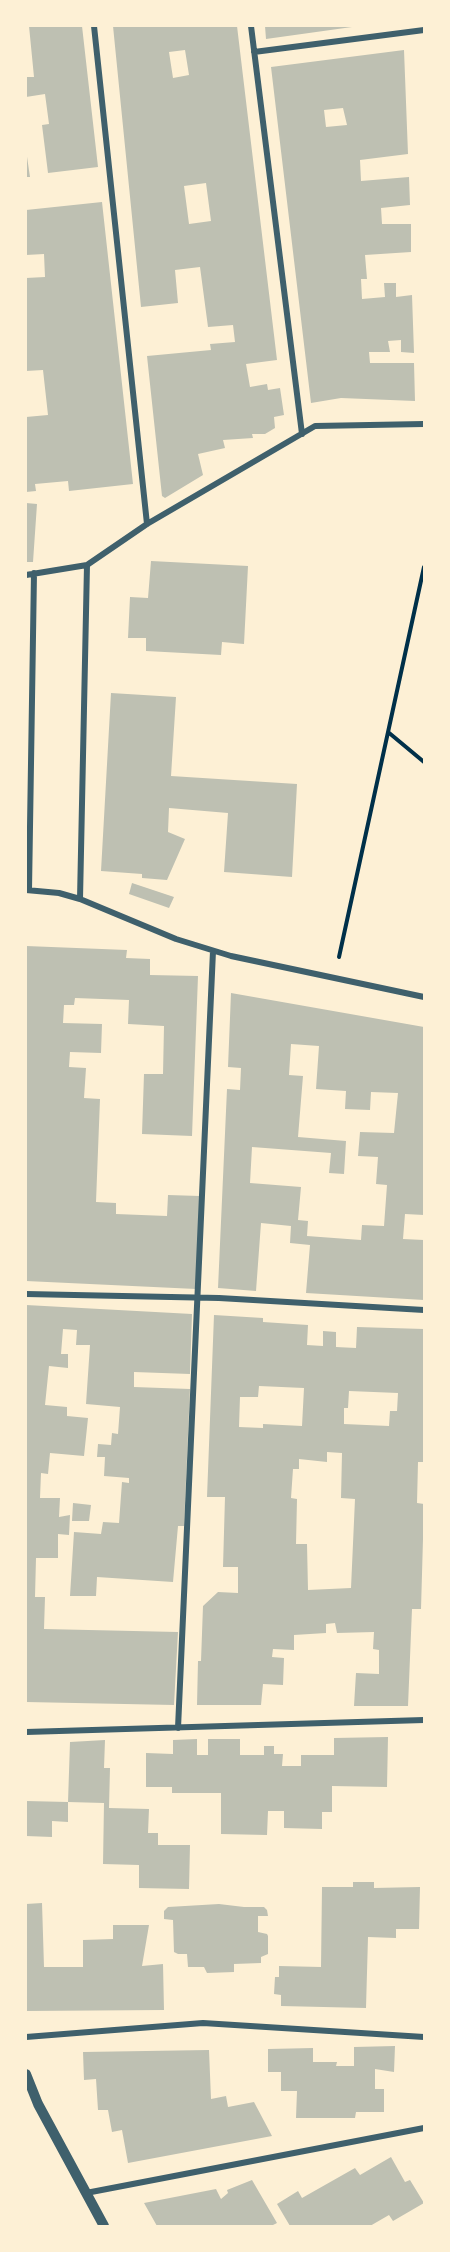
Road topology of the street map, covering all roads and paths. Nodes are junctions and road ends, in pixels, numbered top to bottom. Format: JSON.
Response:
{"nodes":[{"id":1,"x":94,"y":26,"type":"edge"},
{"id":2,"x":251,"y":26,"type":"edge"},
{"id":3,"x":424,"y":30,"type":"edge"},
{"id":4,"x":255,"y":52,"type":"junction"},
{"id":5,"x":424,"y":424,"type":"edge"},
{"id":6,"x":302,"y":434,"type":"junction"},
{"id":7,"x":147,"y":524,"type":"junction"},
{"id":8,"x":87,"y":565,"type":"junction"},
{"id":9,"x":424,"y":567,"type":"edge"},
{"id":10,"x":34,"y":573,"type":"junction"},
{"id":11,"x":26,"y":575,"type":"edge"},
{"id":12,"x":388,"y":732,"type":"junction"},
{"id":13,"x":424,"y":762,"type":"edge"},
{"id":14,"x":27,"y":890,"type":"edge"},
{"id":15,"x":80,"y":899,"type":"junction"},
{"id":16,"x":213,"y":951,"type":"junction"},
{"id":17,"x":334,"y":978,"type":"junction"},
{"id":18,"x":424,"y":997,"type":"edge"},
{"id":19,"x":26,"y":1294,"type":"edge"},
{"id":20,"x":198,"y":1298,"type":"junction"},
{"id":21,"x":424,"y":1310,"type":"edge"},
{"id":22,"x":424,"y":1720,"type":"edge"},
{"id":23,"x":178,"y":1728,"type":"junction"},
{"id":24,"x":26,"y":1732,"type":"edge"},
{"id":25,"x":26,"y":2037,"type":"edge"},
{"id":26,"x":424,"y":2037,"type":"edge"},
{"id":27,"x":26,"y":2074,"type":"edge"},
{"id":28,"x":424,"y":2128,"type":"edge"},
{"id":29,"x":86,"y":2193,"type":"junction"},
{"id":30,"x":104,"y":2226,"type":"edge"}],
"edges":[{"from":1,"to":7,"type":"street"},
{"from":2,"to":4,"type":"street"},
{"from":3,"to":4,"type":"street"},
{"from":4,"to":6,"type":"street"},
{"from":5,"to":6,"type":"street"},
{"from":6,"to":7,"type":"street"},
{"from":7,"to":8,"type":"street"},
{"from":8,"to":10,"type":"street"},
{"from":8,"to":15,"type":"street"},
{"from":9,"to":12,"type":"path"},
{"from":10,"to":11,"type":"street"},
{"from":10,"to":14,"type":"street"},
{"from":12,"to":13,"type":"path"},
{"from":12,"to":17,"type":"path"},
{"from":14,"to":15,"type":"street"},
{"from":15,"to":16,"type":"street"},
{"from":16,"to":17,"type":"street"},
{"from":16,"to":20,"type":"street"},
{"from":17,"to":18,"type":"street"},
{"from":19,"to":20,"type":"street"},
{"from":20,"to":21,"type":"street"},
{"from":20,"to":23,"type":"street"},
{"from":22,"to":23,"type":"street"},
{"from":23,"to":24,"type":"street"},
{"from":25,"to":26,"type":"street"},
{"from":27,"to":29,"type":"street"},
{"from":28,"to":29,"type":"street"},
{"from":29,"to":30,"type":"street"}]}
